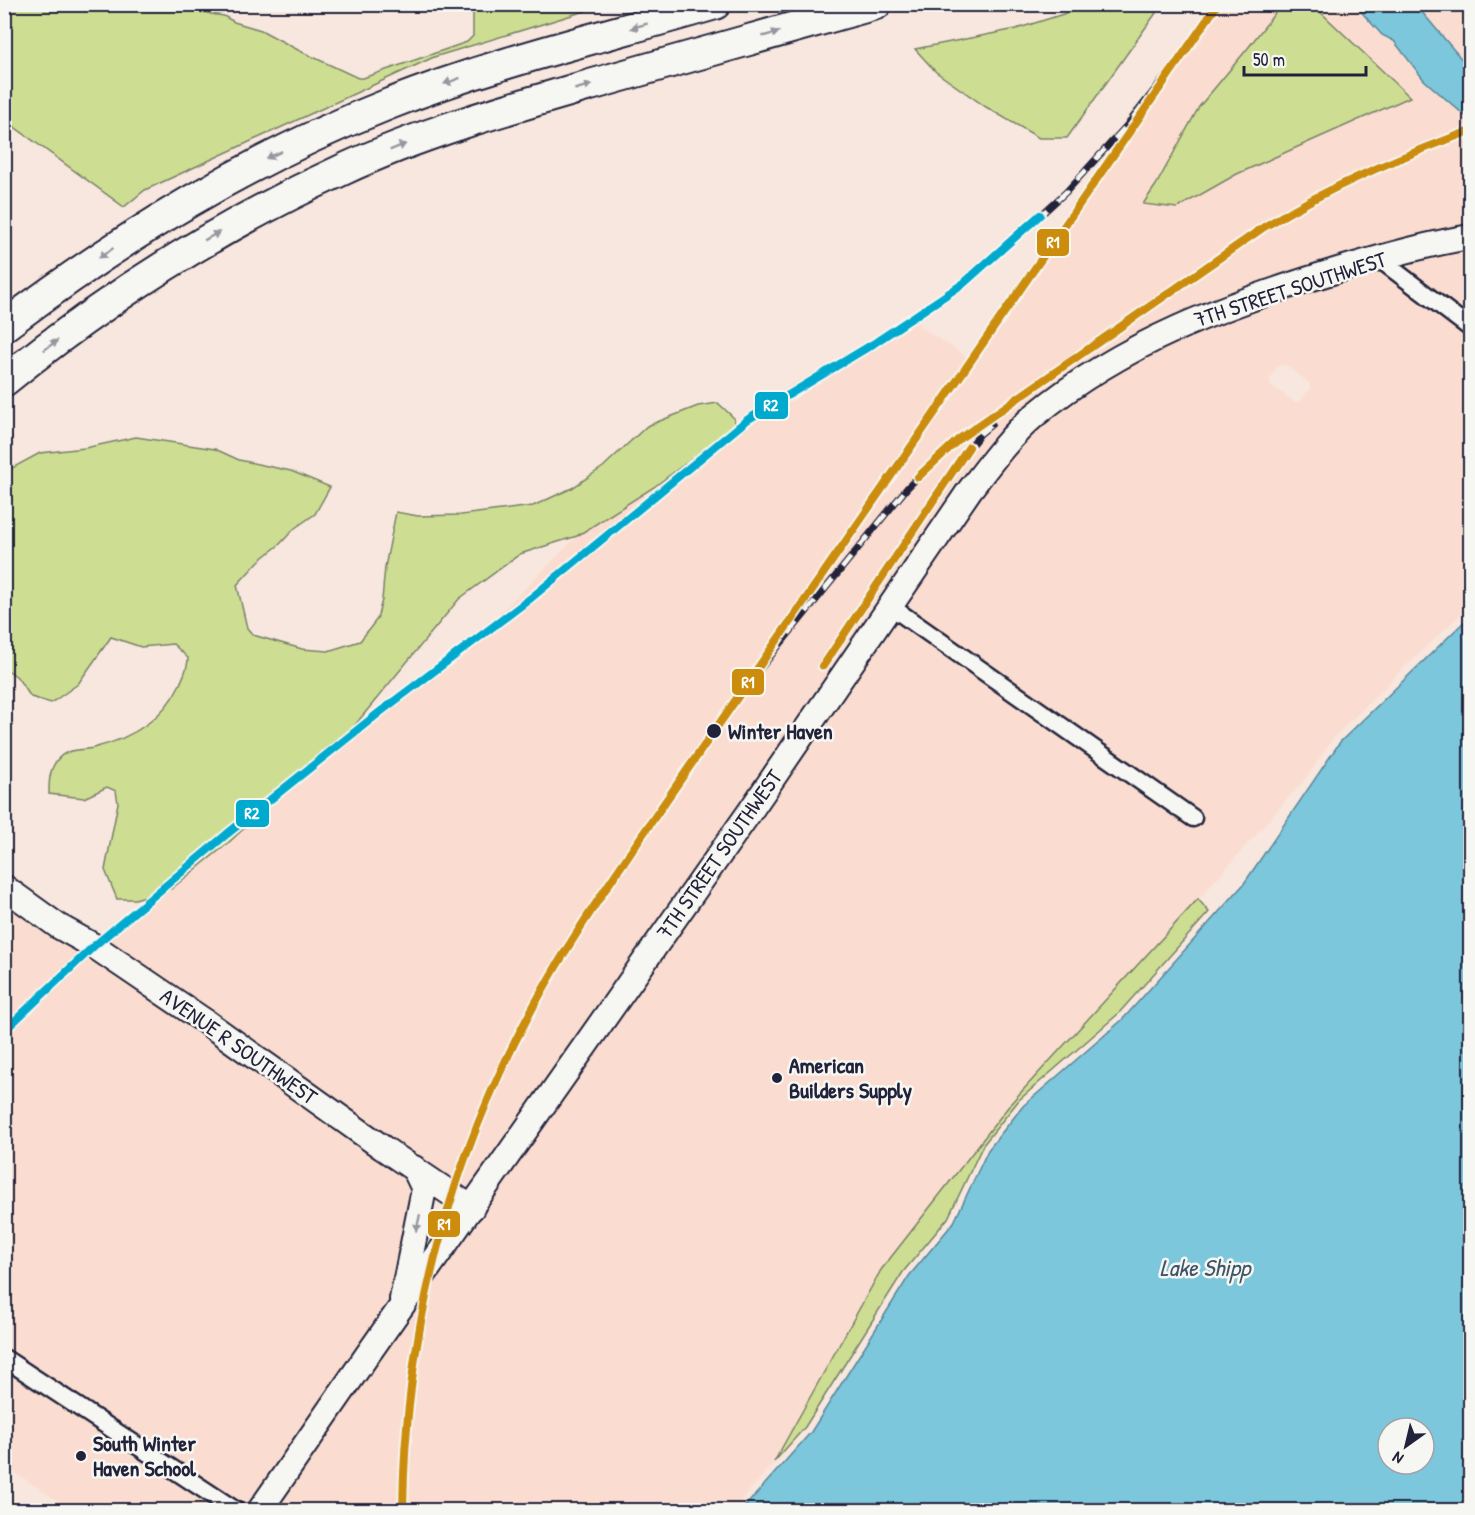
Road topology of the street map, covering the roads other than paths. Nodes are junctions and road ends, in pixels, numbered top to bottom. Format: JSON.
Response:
{"nodes":[{"id":1,"x":715,"y":4,"type":"edge"},
{"id":2,"x":876,"y":4,"type":"edge"},
{"id":3,"x":1470,"y":237,"type":"edge"},
{"id":4,"x":1378,"y":258,"type":"junction"},
{"id":5,"x":4,"y":326,"type":"edge"},
{"id":6,"x":1470,"y":328,"type":"edge"},
{"id":7,"x":4,"y":381,"type":"edge"},
{"id":8,"x":890,"y":606,"type":"junction"},
{"id":9,"x":1193,"y":818,"type":"dead end"},
{"id":10,"x":4,"y":887,"type":"edge"},
{"id":11,"x":414,"y":1168,"type":"junction"},
{"id":12,"x":472,"y":1208,"type":"junction"},
{"id":13,"x":399,"y":1310,"type":"junction"},
{"id":14,"x":4,"y":1358,"type":"edge"},
{"id":15,"x":235,"y":1510,"type":"edge"},
{"id":16,"x":260,"y":1510,"type":"edge"}],
"edges":[{"from":1,"to":5,"type":"highway","one_way":true},
{"from":7,"to":2,"type":"highway","one_way":true},
{"from":3,"to":4,"type":"street","name":"7TH STREET SOUTHWEST"},
{"from":4,"to":6,"type":"street"},
{"from":4,"to":8,"type":"street","name":"7TH STREET SOUTHWEST"},
{"from":8,"to":9,"type":"street"},
{"from":8,"to":12,"type":"street","name":"7TH STREET SOUTHWEST"},
{"from":10,"to":11,"type":"street","name":"AVENUE R SOUTHWEST"},
{"from":11,"to":12,"type":"street","name":"AVENUE R SOUTHWEST"},
{"from":11,"to":13,"type":"street","one_way":true},
{"from":12,"to":13,"type":"street","name":"7TH STREET SOUTHWEST"},
{"from":13,"to":16,"type":"street","name":"7TH STREET SOUTHWEST"},
{"from":14,"to":15,"type":"street"}]}
